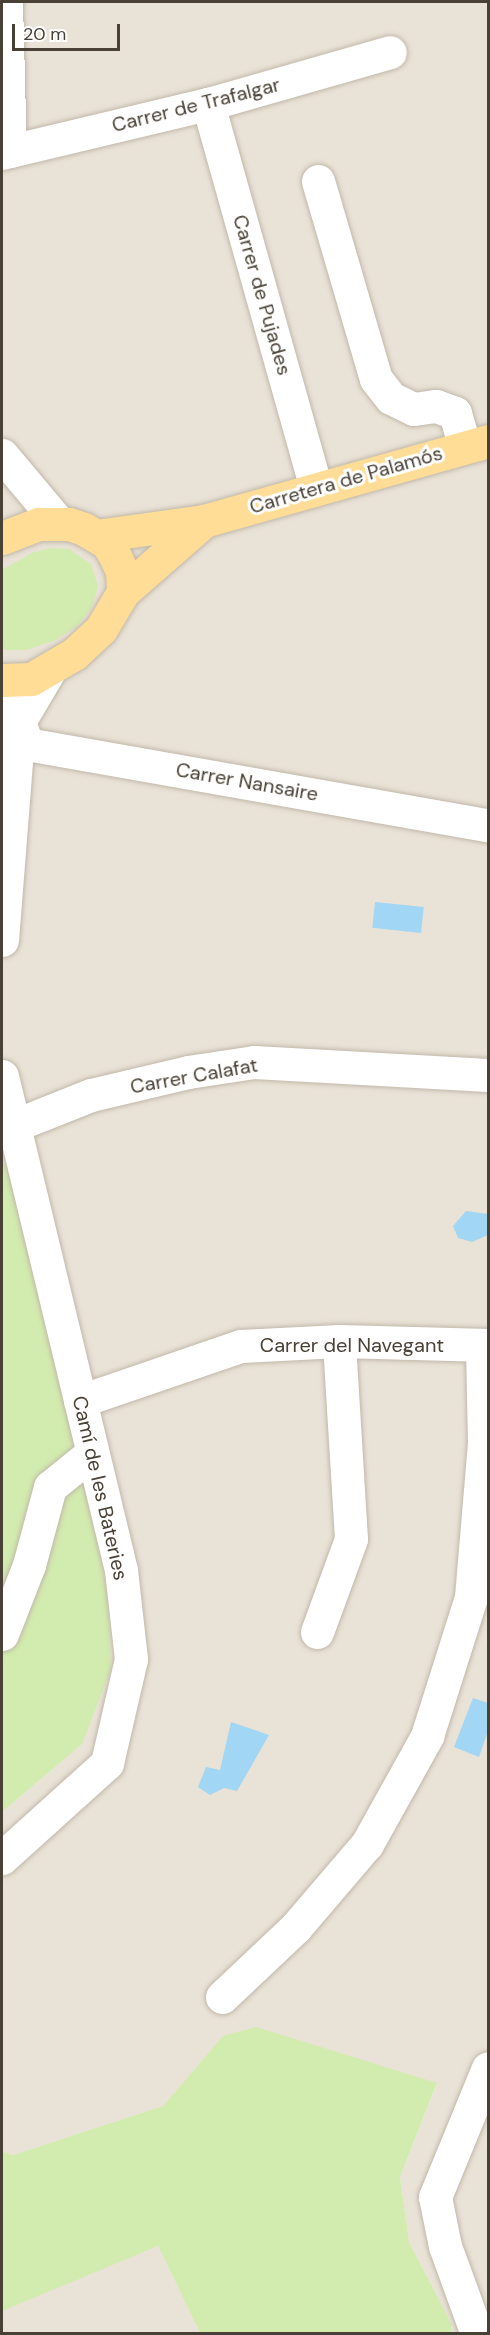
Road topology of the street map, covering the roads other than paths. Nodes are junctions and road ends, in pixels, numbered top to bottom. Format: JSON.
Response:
{"nodes":[{"id":1,"x":6,"y":2,"type":"edge"},
{"id":2,"x":390,"y":52,"type":"dead end"},
{"id":3,"x":208,"y":104,"type":"junction"},
{"id":4,"x":6,"y":152,"type":"edge"},
{"id":5,"x":318,"y":181,"type":"dead end"},
{"id":6,"x":477,"y":444,"type":"edge"},
{"id":7,"x":2,"y":455,"type":"edge"},
{"id":8,"x":316,"y":487,"type":"junction"},
{"id":9,"x":204,"y":521,"type":"junction"},
{"id":10,"x":59,"y":523,"type":"junction"},
{"id":11,"x":96,"y":536,"type":"junction"},
{"id":12,"x":2,"y":538,"type":"edge"},
{"id":13,"x":123,"y":592,"type":"junction"},
{"id":14,"x":49,"y":671,"type":"junction"},
{"id":15,"x":2,"y":680,"type":"edge"},
{"id":16,"x":7,"y":716,"type":"edge"},
{"id":17,"x":489,"y":825,"type":"edge"},
{"id":18,"x":2,"y":940,"type":"edge"},
{"id":19,"x":489,"y":1075,"type":"edge"},
{"id":20,"x":2,"y":1076,"type":"edge"},
{"id":21,"x":13,"y":1126,"type":"junction"},
{"id":22,"x":339,"y":1341,"type":"junction"},
{"id":23,"x":486,"y":1345,"type":"edge"},
{"id":24,"x":80,"y":1401,"type":"junction"},
{"id":25,"x":92,"y":1453,"type":"junction"},
{"id":26,"x":317,"y":1632,"type":"dead end"},
{"id":27,"x":2,"y":1634,"type":"edge"},
{"id":28,"x":2,"y":1858,"type":"edge"},
{"id":29,"x":222,"y":1997,"type":"dead end"},
{"id":30,"x":489,"y":2068,"type":"edge"},
{"id":31,"x":477,"y":2334,"type":"edge"}],
"edges":[{"from":1,"to":4,"type":"street"},
{"from":2,"to":3,"type":"street","name":"Carrer de Trafalgar"},
{"from":3,"to":4,"type":"street","name":"Carrer de Trafalgar"},
{"from":3,"to":8,"type":"street","name":"Carrer de Pujades"},
{"from":5,"to":6,"type":"street"},
{"from":6,"to":8,"type":"main road","name":"Carretera de Palamós"},
{"from":7,"to":10,"type":"street"},
{"from":8,"to":9,"type":"main road","name":"Carretera de Palamós"},
{"from":9,"to":11,"type":"main road","name":"Carretera de Palamós"},
{"from":9,"to":13,"type":"main road","name":"Carretera de Palamós"},
{"from":10,"to":11,"type":"main road"},
{"from":10,"to":12,"type":"main road"},
{"from":11,"to":13,"type":"main road"},
{"from":13,"to":14,"type":"main road","name":"Carretera de Palamós"},
{"from":14,"to":15,"type":"main road"},
{"from":14,"to":16,"type":"street"},
{"from":16,"to":17,"type":"street","name":"Carrer Nansaire"},
{"from":16,"to":18,"type":"street"},
{"from":19,"to":21,"type":"street","name":"Carrer Calafat"},
{"from":20,"to":21,"type":"street","name":"Camí de les Bateries"},
{"from":21,"to":24,"type":"street","name":"Camí de les Bateries"},
{"from":22,"to":23,"type":"street","name":"Carrer del Navegant"},
{"from":22,"to":24,"type":"street","name":"Carrer del Navegant"},
{"from":22,"to":26,"type":"street"},
{"from":23,"to":29,"type":"street"},
{"from":24,"to":25,"type":"street","name":"Camí de les Bateries"},
{"from":25,"to":27,"type":"street"},
{"from":25,"to":28,"type":"street","name":"Camí de les Bateries"},
{"from":30,"to":31,"type":"street"}]}
